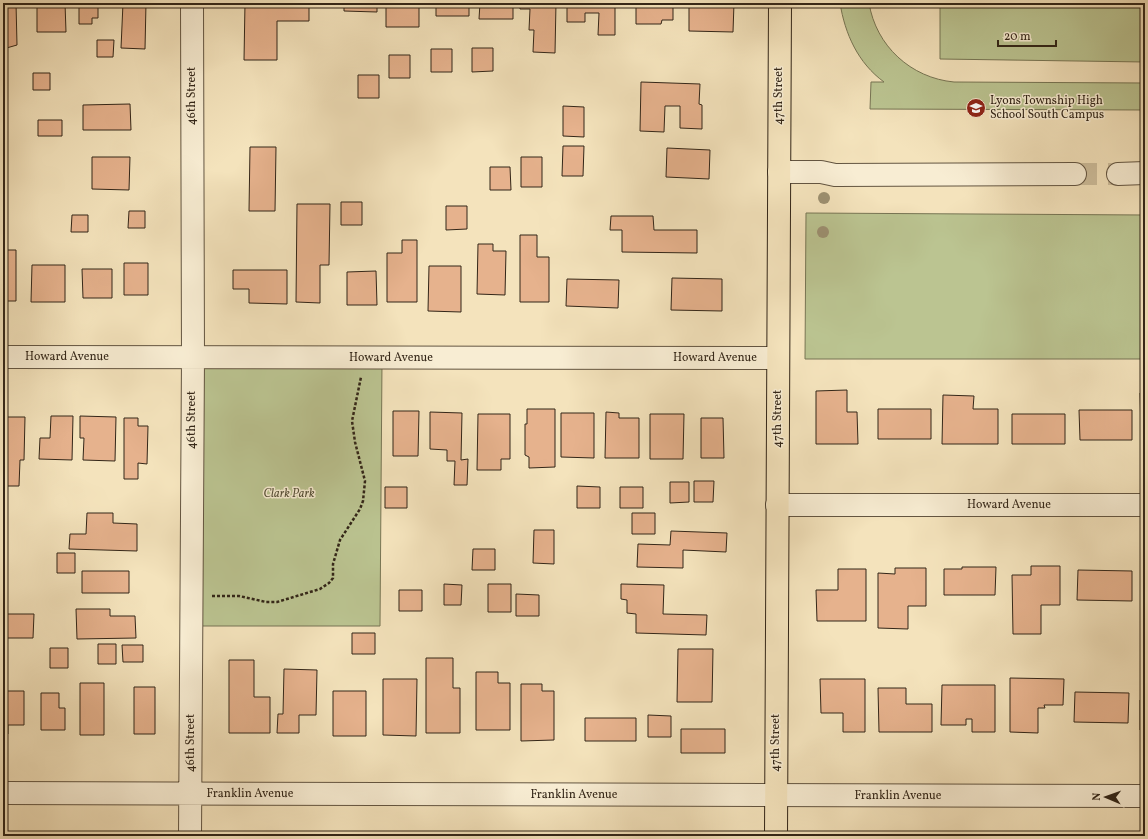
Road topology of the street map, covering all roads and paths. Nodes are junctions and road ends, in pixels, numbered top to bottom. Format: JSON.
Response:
{"nodes":[{"id":1,"x":192,"y":3,"type":"edge"},
{"id":2,"x":780,"y":3,"type":"edge"},
{"id":3,"x":779,"y":172,"type":"junction"},
{"id":4,"x":1075,"y":174,"type":"tunnel mouth"},
{"id":5,"x":1118,"y":174,"type":"tunnel mouth"},
{"id":6,"x":1145,"y":174,"type":"edge"},
{"id":7,"x":3,"y":357,"type":"edge"},
{"id":8,"x":193,"y":357,"type":"junction"},
{"id":9,"x":365,"y":358,"type":"junction"},
{"id":10,"x":778,"y":358,"type":"junction"},
{"id":11,"x":777,"y":505,"type":"junction"},
{"id":12,"x":1145,"y":505,"type":"edge"},
{"id":13,"x":191,"y":595,"type":"junction"},
{"id":14,"x":3,"y":793,"type":"edge"},
{"id":15,"x":190,"y":794,"type":"junction"},
{"id":16,"x":776,"y":796,"type":"junction"},
{"id":17,"x":1145,"y":796,"type":"edge"},
{"id":18,"x":190,"y":836,"type":"edge"},
{"id":19,"x":776,"y":836,"type":"edge"}],
"edges":[{"from":1,"to":8,"type":"street","name":"46th Street"},
{"from":2,"to":3,"type":"main road","name":"47th Street"},
{"from":3,"to":4,"type":"street"},
{"from":3,"to":10,"type":"main road","name":"47th Street"},
{"from":5,"to":6,"type":"street"},
{"from":7,"to":8,"type":"street","name":"Howard Avenue"},
{"from":8,"to":9,"type":"street","name":"Howard Avenue"},
{"from":8,"to":13,"type":"street","name":"46th Street"},
{"from":9,"to":10,"type":"street","name":"Howard Avenue"},
{"from":9,"to":13,"type":"path"},
{"from":10,"to":11,"type":"main road","name":"47th Street"},
{"from":11,"to":12,"type":"street","name":"Howard Avenue"},
{"from":11,"to":16,"type":"main road","name":"47th Street"},
{"from":13,"to":15,"type":"street","name":"46th Street"},
{"from":14,"to":15,"type":"street","name":"Franklin Avenue"},
{"from":15,"to":16,"type":"street","name":"Franklin Avenue"},
{"from":15,"to":18,"type":"street","name":"46th Street"},
{"from":16,"to":17,"type":"street","name":"Franklin Avenue"},
{"from":16,"to":19,"type":"main road","name":"47th Street"}]}
